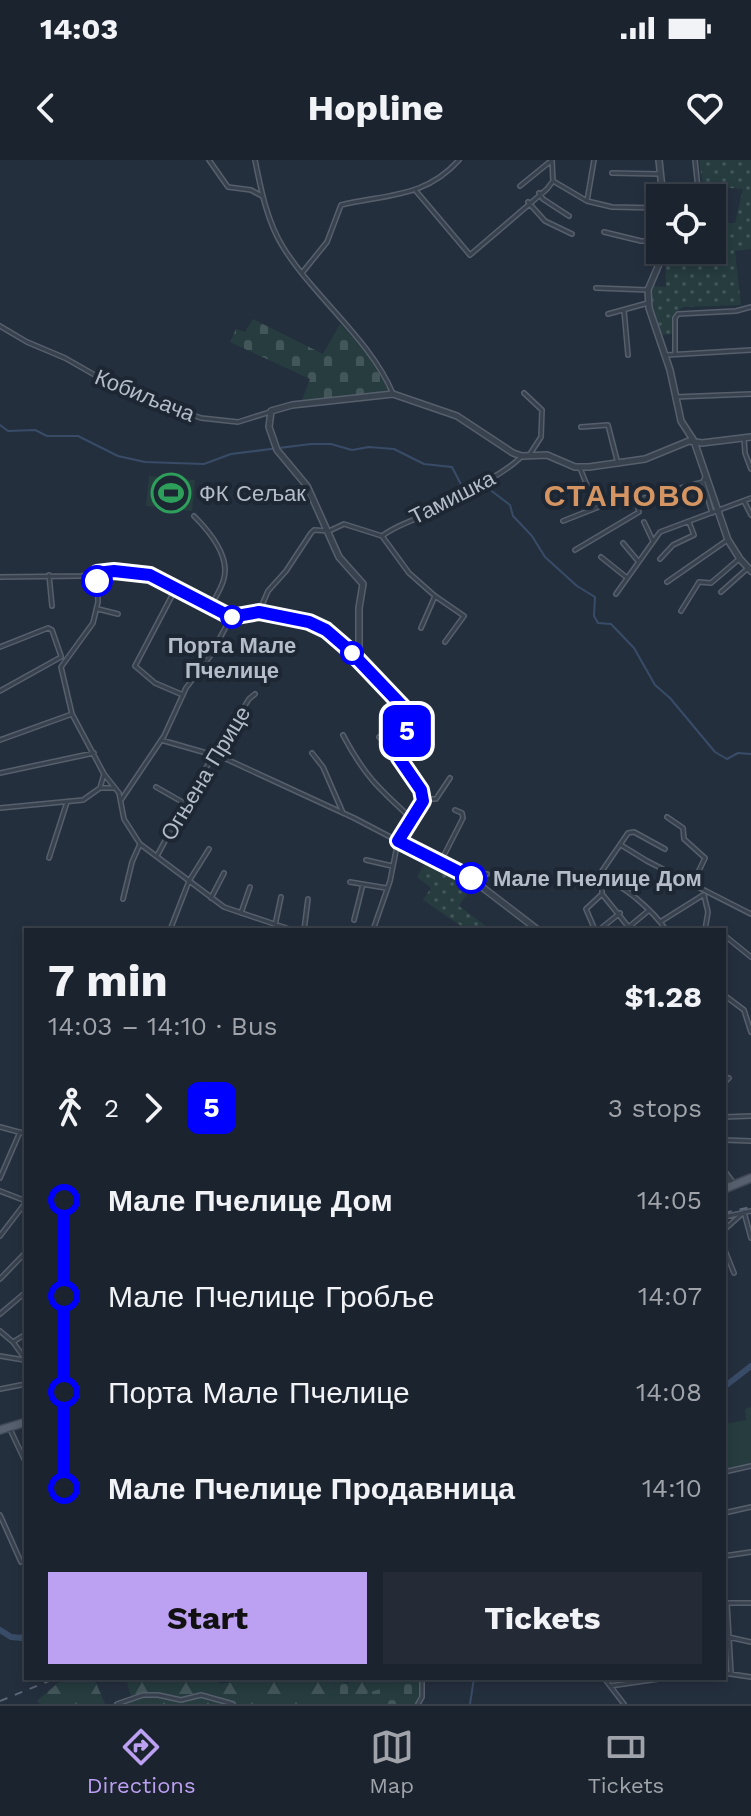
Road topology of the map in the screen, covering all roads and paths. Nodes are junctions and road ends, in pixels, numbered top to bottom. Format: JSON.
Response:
{"nodes":[{"id":1,"x":209,"y":160,"type":"edge"},
{"id":2,"x":255,"y":160,"type":"edge"},
{"id":3,"x":459,"y":160,"type":"edge"},
{"id":4,"x":552,"y":160,"type":"edge"},
{"id":5,"x":594,"y":160,"type":"edge"},
{"id":6,"x":659,"y":160,"type":"edge"},
{"id":7,"x":695,"y":160,"type":"edge"},
{"id":8,"x":612,"y":173,"type":"dead end"},
{"id":9,"x":660,"y":174,"type":"junction"},
{"id":10,"x":553,"y":181,"type":"junction"},
{"id":11,"x":661,"y":184,"type":"edge"},
{"id":12,"x":698,"y":184,"type":"edge"},
{"id":13,"x":520,"y":186,"type":"dead end"},
{"id":14,"x":416,"y":191,"type":"junction"},
{"id":15,"x":539,"y":193,"type":"junction"},
{"id":16,"x":262,"y":196,"type":"junction"},
{"id":17,"x":587,"y":201,"type":"junction"},
{"id":18,"x":528,"y":202,"type":"junction"},
{"id":19,"x":646,"y":208,"type":"edge"},
{"id":20,"x":569,"y":216,"type":"dead end"},
{"id":21,"x":604,"y":232,"type":"dead end"},
{"id":22,"x":572,"y":234,"type":"dead end"},
{"id":23,"x":646,"y":241,"type":"edge"},
{"id":24,"x":659,"y":264,"type":"edge"},
{"id":25,"x":302,"y":273,"type":"junction"},
{"id":26,"x":596,"y":288,"type":"dead end"},
{"id":27,"x":648,"y":290,"type":"junction"},
{"id":28,"x":648,"y":303,"type":"junction"},
{"id":29,"x":751,"y":307,"type":"edge"},
{"id":30,"x":624,"y":310,"type":"junction"},
{"id":31,"x":608,"y":314,"type":"dead end"},
{"id":32,"x":0,"y":326,"type":"edge"},
{"id":33,"x":751,"y":350,"type":"edge"},
{"id":34,"x":675,"y":353,"type":"junction"},
{"id":35,"x":628,"y":355,"type":"dead end"},
{"id":36,"x":665,"y":355,"type":"junction"},
{"id":37,"x":524,"y":393,"type":"dead end"},
{"id":38,"x":393,"y":394,"type":"junction"},
{"id":39,"x":751,"y":394,"type":"edge"},
{"id":40,"x":674,"y":397,"type":"junction"},
{"id":41,"x":271,"y":411,"type":"junction"},
{"id":42,"x":581,"y":427,"type":"dead end"},
{"id":43,"x":748,"y":437,"type":"edge"},
{"id":44,"x":694,"y":441,"type":"junction"},
{"id":45,"x":522,"y":456,"type":"junction"},
{"id":46,"x":529,"y":456,"type":"junction"},
{"id":47,"x":618,"y":464,"type":"junction"},
{"id":48,"x":580,"y":468,"type":"junction"},
{"id":49,"x":751,"y":469,"type":"edge"},
{"id":50,"x":704,"y":480,"type":"junction"},
{"id":51,"x":751,"y":498,"type":"edge"},
{"id":52,"x":744,"y":501,"type":"junction"},
{"id":53,"x":604,"y":504,"type":"dead end"},
{"id":54,"x":596,"y":508,"type":"junction"},
{"id":55,"x":714,"y":512,"type":"junction"},
{"id":56,"x":751,"y":515,"type":"edge"},
{"id":57,"x":194,"y":516,"type":"dead end"},
{"id":58,"x":563,"y":521,"type":"dead end"},
{"id":59,"x":644,"y":522,"type":"dead end"},
{"id":60,"x":689,"y":522,"type":"junction"},
{"id":61,"x":329,"y":531,"type":"junction"},
{"id":62,"x":382,"y":536,"type":"junction"},
{"id":63,"x":728,"y":540,"type":"junction"},
{"id":64,"x":653,"y":541,"type":"junction"},
{"id":65,"x":623,"y":543,"type":"dead end"},
{"id":66,"x":575,"y":550,"type":"dead end"},
{"id":67,"x":601,"y":557,"type":"dead end"},
{"id":68,"x":660,"y":559,"type":"dead end"},
{"id":69,"x":740,"y":559,"type":"junction"},
{"id":70,"x":638,"y":561,"type":"junction"},
{"id":71,"x":749,"y":570,"type":"edge"},
{"id":72,"x":97,"y":573,"type":"junction"},
{"id":73,"x":87,"y":574,"type":"junction"},
{"id":74,"x":49,"y":575,"type":"junction"},
{"id":75,"x":0,"y":577,"type":"edge"},
{"id":76,"x":626,"y":577,"type":"junction"},
{"id":77,"x":667,"y":582,"type":"dead end"},
{"id":78,"x":97,"y":583,"type":"junction"},
{"id":79,"x":176,"y":588,"type":"junction"},
{"id":80,"x":721,"y":592,"type":"dead end"},
{"id":81,"x":616,"y":594,"type":"dead end"},
{"id":82,"x":435,"y":596,"type":"junction"},
{"id":83,"x":52,"y":606,"type":"dead end"},
{"id":84,"x":210,"y":607,"type":"junction"},
{"id":85,"x":97,"y":609,"type":"junction"},
{"id":86,"x":681,"y":611,"type":"dead end"},
{"id":87,"x":259,"y":612,"type":"junction"},
{"id":88,"x":118,"y":614,"type":"dead end"},
{"id":89,"x":231,"y":617,"type":"junction"},
{"id":90,"x":421,"y":628,"type":"dead end"},
{"id":91,"x":445,"y":642,"type":"dead end"},
{"id":92,"x":359,"y":645,"type":"junction"},
{"id":93,"x":0,"y":647,"type":"edge"},
{"id":94,"x":348,"y":649,"type":"junction"},
{"id":95,"x":61,"y":656,"type":"junction"},
{"id":96,"x":359,"y":660,"type":"junction"},
{"id":97,"x":62,"y":661,"type":"junction"},
{"id":98,"x":0,"y":691,"type":"edge"},
{"id":99,"x":255,"y":694,"type":"dead end"},
{"id":100,"x":183,"y":695,"type":"junction"},
{"id":101,"x":72,"y":714,"type":"junction"},
{"id":102,"x":343,"y":735,"type":"dead end"},
{"id":103,"x":379,"y":737,"type":"dead end"},
{"id":104,"x":0,"y":740,"type":"edge"},
{"id":105,"x":161,"y":740,"type":"junction"},
{"id":106,"x":94,"y":753,"type":"junction"},
{"id":107,"x":312,"y":753,"type":"dead end"},
{"id":108,"x":214,"y":756,"type":"junction"},
{"id":109,"x":399,"y":758,"type":"junction"},
{"id":110,"x":0,"y":773,"type":"edge"},
{"id":111,"x":104,"y":774,"type":"junction"},
{"id":112,"x":450,"y":778,"type":"dead end"},
{"id":113,"x":156,"y":787,"type":"dead end"},
{"id":114,"x":100,"y":788,"type":"junction"},
{"id":115,"x":114,"y":788,"type":"junction"},
{"id":116,"x":423,"y":799,"type":"junction"},
{"id":117,"x":121,"y":800,"type":"junction"},
{"id":118,"x":67,"y":802,"type":"junction"},
{"id":119,"x":184,"y":803,"type":"junction"},
{"id":120,"x":0,"y":808,"type":"edge"},
{"id":121,"x":455,"y":810,"type":"dead end"},
{"id":122,"x":343,"y":813,"type":"junction"},
{"id":123,"x":667,"y":817,"type":"dead end"},
{"id":124,"x":411,"y":818,"type":"junction"},
{"id":125,"x":398,"y":841,"type":"junction"},
{"id":126,"x":140,"y":844,"type":"junction"},
{"id":127,"x":621,"y":845,"type":"junction"},
{"id":128,"x":209,"y":849,"type":"dead end"},
{"id":129,"x":665,"y":849,"type":"dead end"},
{"id":130,"x":158,"y":856,"type":"junction"},
{"id":131,"x":49,"y":858,"type":"dead end"},
{"id":132,"x":366,"y":860,"type":"dead end"},
{"id":133,"x":441,"y":861,"type":"junction"},
{"id":134,"x":392,"y":866,"type":"junction"},
{"id":135,"x":224,"y":873,"type":"dead end"},
{"id":136,"x":465,"y":874,"type":"junction"},
{"id":137,"x":478,"y":874,"type":"junction"},
{"id":138,"x":487,"y":874,"type":"dead end"},
{"id":139,"x":602,"y":879,"type":"junction"},
{"id":140,"x":189,"y":881,"type":"junction"},
{"id":141,"x":350,"y":882,"type":"dead end"},
{"id":142,"x":477,"y":882,"type":"junction"},
{"id":143,"x":693,"y":883,"type":"junction"},
{"id":144,"x":363,"y":884,"type":"junction"},
{"id":145,"x":250,"y":887,"type":"dead end"},
{"id":146,"x":387,"y":888,"type":"junction"},
{"id":147,"x":704,"y":893,"type":"junction"},
{"id":148,"x":602,"y":894,"type":"junction"},
{"id":149,"x":281,"y":897,"type":"dead end"},
{"id":150,"x":211,"y":898,"type":"junction"},
{"id":151,"x":123,"y":899,"type":"dead end"},
{"id":152,"x":308,"y":899,"type":"dead end"},
{"id":153,"x":648,"y":911,"type":"junction"},
{"id":154,"x":241,"y":913,"type":"junction"},
{"id":155,"x":620,"y":913,"type":"junction"},
{"id":156,"x":751,"y":914,"type":"edge"},
{"id":157,"x":354,"y":920,"type":"dead end"},
{"id":158,"x":660,"y":922,"type":"junction"},
{"id":159,"x":274,"y":927,"type":"edge"},
{"id":160,"x":171,"y":928,"type":"edge"},
{"id":161,"x":304,"y":928,"type":"edge"},
{"id":162,"x":374,"y":928,"type":"edge"},
{"id":163,"x":535,"y":928,"type":"edge"},
{"id":164,"x":596,"y":928,"type":"edge"},
{"id":165,"x":600,"y":928,"type":"edge"},
{"id":166,"x":630,"y":928,"type":"edge"},
{"id":167,"x":664,"y":928,"type":"edge"},
{"id":168,"x":706,"y":928,"type":"edge"},
{"id":169,"x":726,"y":937,"type":"edge"},
{"id":170,"x":751,"y":957,"type":"edge"},
{"id":171,"x":726,"y":996,"type":"edge"},
{"id":172,"x":751,"y":1032,"type":"edge"},
{"id":173,"x":729,"y":1078,"type":"dead end"},
{"id":174,"x":726,"y":1081,"type":"edge"},
{"id":175,"x":751,"y":1116,"type":"edge"},
{"id":176,"x":726,"y":1117,"type":"edge"},
{"id":177,"x":0,"y":1127,"type":"edge"},
{"id":178,"x":20,"y":1132,"type":"junction"},
{"id":179,"x":24,"y":1133,"type":"edge"},
{"id":180,"x":726,"y":1140,"type":"edge"},
{"id":181,"x":751,"y":1141,"type":"edge"},
{"id":182,"x":0,"y":1178,"type":"edge"},
{"id":183,"x":751,"y":1178,"type":"edge"},
{"id":184,"x":728,"y":1184,"type":"edge"},
{"id":185,"x":0,"y":1191,"type":"edge"},
{"id":186,"x":24,"y":1201,"type":"edge"},
{"id":187,"x":24,"y":1205,"type":"edge"},
{"id":188,"x":751,"y":1211,"type":"edge"},
{"id":189,"x":744,"y":1212,"type":"junction"},
{"id":190,"x":726,"y":1216,"type":"edge"},
{"id":191,"x":726,"y":1228,"type":"edge"},
{"id":192,"x":0,"y":1236,"type":"edge"},
{"id":193,"x":751,"y":1238,"type":"edge"},
{"id":194,"x":726,"y":1253,"type":"edge"},
{"id":195,"x":24,"y":1254,"type":"edge"},
{"id":196,"x":734,"y":1273,"type":"dead end"},
{"id":197,"x":0,"y":1279,"type":"edge"},
{"id":198,"x":24,"y":1294,"type":"edge"},
{"id":199,"x":0,"y":1314,"type":"edge"},
{"id":200,"x":0,"y":1331,"type":"edge"},
{"id":201,"x":24,"y":1335,"type":"edge"},
{"id":202,"x":13,"y":1342,"type":"junction"},
{"id":203,"x":0,"y":1356,"type":"edge"},
{"id":204,"x":24,"y":1358,"type":"edge"},
{"id":205,"x":24,"y":1360,"type":"edge"},
{"id":206,"x":24,"y":1384,"type":"edge"},
{"id":207,"x":0,"y":1389,"type":"edge"},
{"id":208,"x":24,"y":1423,"type":"edge"},
{"id":209,"x":9,"y":1427,"type":"junction"},
{"id":210,"x":0,"y":1430,"type":"edge"},
{"id":211,"x":24,"y":1459,"type":"edge"},
{"id":212,"x":751,"y":1466,"type":"edge"},
{"id":213,"x":726,"y":1472,"type":"edge"},
{"id":214,"x":751,"y":1507,"type":"edge"},
{"id":215,"x":726,"y":1513,"type":"edge"},
{"id":216,"x":0,"y":1515,"type":"edge"},
{"id":217,"x":751,"y":1552,"type":"edge"},
{"id":218,"x":726,"y":1556,"type":"edge"},
{"id":219,"x":21,"y":1562,"type":"dead end"},
{"id":220,"x":726,"y":1603,"type":"edge"},
{"id":221,"x":751,"y":1603,"type":"edge"},
{"id":222,"x":727,"y":1636,"type":"edge"},
{"id":223,"x":751,"y":1642,"type":"edge"},
{"id":224,"x":726,"y":1673,"type":"edge"},
{"id":225,"x":731,"y":1673,"type":"junction"},
{"id":226,"x":751,"y":1677,"type":"edge"},
{"id":227,"x":422,"y":1680,"type":"edge"},
{"id":228,"x":606,"y":1680,"type":"edge"},
{"id":229,"x":651,"y":1680,"type":"edge"},
{"id":230,"x":610,"y":1686,"type":"junction"},
{"id":231,"x":117,"y":1704,"type":"edge"},
{"id":232,"x":233,"y":1704,"type":"edge"},
{"id":233,"x":418,"y":1704,"type":"edge"},
{"id":234,"x":624,"y":1704,"type":"edge"}],
"edges":[{"from":1,"to":16,"type":"street"},
{"from":2,"to":16,"type":"street"},
{"from":3,"to":14,"type":"street"},
{"from":4,"to":10,"type":"street"},
{"from":4,"to":13,"type":"street"},
{"from":5,"to":17,"type":"street"},
{"from":6,"to":9,"type":"street"},
{"from":7,"to":12,"type":"street"},
{"from":8,"to":9,"type":"street"},
{"from":9,"to":11,"type":"street"},
{"from":10,"to":15,"type":"street"},
{"from":10,"to":17,"type":"street"},
{"from":14,"to":18,"type":"street"},
{"from":14,"to":25,"type":"street"},
{"from":15,"to":18,"type":"street"},
{"from":15,"to":20,"type":"street"},
{"from":16,"to":25,"type":"street"},
{"from":17,"to":19,"type":"street"},
{"from":18,"to":22,"type":"street"},
{"from":21,"to":23,"type":"street"},
{"from":24,"to":27,"type":"street"},
{"from":25,"to":38,"type":"street"},
{"from":26,"to":27,"type":"street"},
{"from":27,"to":28,"type":"street"},
{"from":28,"to":30,"type":"street"},
{"from":28,"to":36,"type":"street"},
{"from":29,"to":34,"type":"street"},
{"from":30,"to":31,"type":"street"},
{"from":30,"to":35,"type":"street"},
{"from":32,"to":41,"type":"street","name":"Кобиљача"},
{"from":33,"to":34,"type":"street"},
{"from":34,"to":36,"type":"street"},
{"from":36,"to":40,"type":"street"},
{"from":37,"to":46,"type":"street"},
{"from":38,"to":41,"type":"street","name":"Кобиљача"},
{"from":38,"to":45,"type":"street"},
{"from":39,"to":40,"type":"street"},
{"from":40,"to":44,"type":"street"},
{"from":41,"to":61,"type":"street"},
{"from":42,"to":47,"type":"street"},
{"from":43,"to":44,"type":"street"},
{"from":43,"to":49,"type":"street"},
{"from":44,"to":47,"type":"street"},
{"from":44,"to":50,"type":"street"},
{"from":45,"to":46,"type":"street"},
{"from":45,"to":62,"type":"street","name":"Тамишка"},
{"from":46,"to":48,"type":"street"},
{"from":47,"to":48,"type":"street"},
{"from":48,"to":54,"type":"street"},
{"from":50,"to":55,"type":"street"},
{"from":50,"to":66,"type":"street"},
{"from":51,"to":52,"type":"street"},
{"from":52,"to":55,"type":"street"},
{"from":52,"to":56,"type":"street"},
{"from":53,"to":54,"type":"street"},
{"from":54,"to":58,"type":"street"},
{"from":55,"to":60,"type":"street"},
{"from":55,"to":63,"type":"street"},
{"from":57,"to":84,"type":"street"},
{"from":59,"to":64,"type":"street"},
{"from":60,"to":64,"type":"street"},
{"from":60,"to":68,"type":"street"},
{"from":61,"to":62,"type":"street"},
{"from":61,"to":87,"type":"street"},
{"from":61,"to":92,"type":"street"},
{"from":62,"to":82,"type":"street"},
{"from":63,"to":69,"type":"street"},
{"from":63,"to":77,"type":"street"},
{"from":64,"to":70,"type":"street"},
{"from":65,"to":70,"type":"street"},
{"from":67,"to":76,"type":"street"},
{"from":69,"to":71,"type":"street"},
{"from":69,"to":86,"type":"street"},
{"from":70,"to":76,"type":"street"},
{"from":71,"to":80,"type":"street"},
{"from":72,"to":73,"type":"street"},
{"from":72,"to":78,"type":"street"},
{"from":72,"to":79,"type":"street"},
{"from":73,"to":74,"type":"street"},
{"from":73,"to":78,"type":"street"},
{"from":74,"to":75,"type":"street"},
{"from":74,"to":83,"type":"street"},
{"from":76,"to":81,"type":"street"},
{"from":78,"to":85,"type":"street"},
{"from":79,"to":84,"type":"street"},
{"from":79,"to":100,"type":"street"},
{"from":82,"to":90,"type":"street"},
{"from":82,"to":91,"type":"street"},
{"from":84,"to":89,"type":"street"},
{"from":85,"to":88,"type":"street"},
{"from":85,"to":97,"type":"street"},
{"from":87,"to":89,"type":"street"},
{"from":87,"to":94,"type":"street"},
{"from":89,"to":100,"type":"street"},
{"from":92,"to":94,"type":"street"},
{"from":92,"to":96,"type":"street"},
{"from":93,"to":95,"type":"street"},
{"from":94,"to":96,"type":"street"},
{"from":95,"to":97,"type":"street"},
{"from":95,"to":98,"type":"street"},
{"from":96,"to":109,"type":"street"},
{"from":97,"to":101,"type":"street"},
{"from":99,"to":108,"type":"street","name":"Огњена Прице"},
{"from":100,"to":105,"type":"street"},
{"from":101,"to":104,"type":"street"},
{"from":101,"to":106,"type":"street"},
{"from":102,"to":124,"type":"street"},
{"from":103,"to":109,"type":"street"},
{"from":105,"to":108,"type":"street"},
{"from":105,"to":117,"type":"street"},
{"from":106,"to":110,"type":"street"},
{"from":106,"to":111,"type":"street"},
{"from":107,"to":122,"type":"street"},
{"from":108,"to":119,"type":"street","name":"Огњена Прице"},
{"from":108,"to":122,"type":"street"},
{"from":109,"to":116,"type":"street"},
{"from":111,"to":114,"type":"street"},
{"from":111,"to":115,"type":"street"},
{"from":112,"to":116,"type":"street"},
{"from":113,"to":119,"type":"street"},
{"from":114,"to":115,"type":"street"},
{"from":114,"to":118,"type":"street"},
{"from":115,"to":117,"type":"street"},
{"from":116,"to":124,"type":"street"},
{"from":117,"to":126,"type":"street"},
{"from":118,"to":120,"type":"street"},
{"from":118,"to":131,"type":"street"},
{"from":119,"to":130,"type":"street","name":"Огњена Прице"},
{"from":121,"to":133,"type":"street"},
{"from":122,"to":125,"type":"street"},
{"from":123,"to":143,"type":"street"},
{"from":124,"to":125,"type":"street"},
{"from":125,"to":133,"type":"street"},
{"from":125,"to":134,"type":"street"},
{"from":126,"to":130,"type":"street"},
{"from":126,"to":151,"type":"street"},
{"from":127,"to":129,"type":"street"},
{"from":127,"to":139,"type":"street"},
{"from":127,"to":143,"type":"street"},
{"from":128,"to":140,"type":"street"},
{"from":130,"to":140,"type":"street"},
{"from":132,"to":134,"type":"street"},
{"from":133,"to":136,"type":"street"},
{"from":134,"to":146,"type":"street"},
{"from":135,"to":150,"type":"street"},
{"from":136,"to":137,"type":"street"},
{"from":136,"to":142,"type":"street"},
{"from":137,"to":138,"type":"street"},
{"from":137,"to":142,"type":"street"},
{"from":139,"to":148,"type":"street"},
{"from":139,"to":153,"type":"street"},
{"from":140,"to":150,"type":"street"},
{"from":140,"to":160,"type":"street"},
{"from":141,"to":144,"type":"street"},
{"from":142,"to":163,"type":"street"},
{"from":143,"to":147,"type":"street"},
{"from":144,"to":146,"type":"street"},
{"from":144,"to":157,"type":"street"},
{"from":145,"to":154,"type":"street"},
{"from":146,"to":162,"type":"street"},
{"from":147,"to":156,"type":"street"},
{"from":147,"to":158,"type":"street"},
{"from":147,"to":168,"type":"street"},
{"from":148,"to":155,"type":"street"},
{"from":148,"to":164,"type":"street"},
{"from":149,"to":159,"type":"street"},
{"from":150,"to":154,"type":"street"},
{"from":152,"to":161,"type":"street"},
{"from":153,"to":158,"type":"street"},
{"from":153,"to":166,"type":"street"},
{"from":154,"to":159,"type":"street"},
{"from":155,"to":165,"type":"street"},
{"from":155,"to":166,"type":"street"},
{"from":158,"to":167,"type":"street"},
{"from":169,"to":170,"type":"street"},
{"from":171,"to":172,"type":"street"},
{"from":173,"to":174,"type":"street"},
{"from":175,"to":176,"type":"street"},
{"from":177,"to":178,"type":"street"},
{"from":178,"to":179,"type":"street"},
{"from":178,"to":182,"type":"street"},
{"from":180,"to":181,"type":"street"},
{"from":183,"to":184,"type":"main road"},
{"from":185,"to":186,"type":"street"},
{"from":187,"to":192,"type":"street"},
{"from":188,"to":189,"type":"street"},
{"from":189,"to":190,"type":"street"},
{"from":189,"to":191,"type":"street"},
{"from":189,"to":193,"type":"street"},
{"from":194,"to":196,"type":"street"},
{"from":195,"to":197,"type":"street"},
{"from":198,"to":199,"type":"street"},
{"from":200,"to":202,"type":"street"},
{"from":201,"to":202,"type":"street"},
{"from":202,"to":204,"type":"street"},
{"from":203,"to":205,"type":"street"},
{"from":206,"to":207,"type":"street"},
{"from":208,"to":209,"type":"main road"},
{"from":209,"to":210,"type":"main road"},
{"from":209,"to":211,"type":"street"},
{"from":212,"to":213,"type":"street"},
{"from":214,"to":215,"type":"street"},
{"from":216,"to":219,"type":"street"},
{"from":217,"to":218,"type":"street"},
{"from":220,"to":221,"type":"street"},
{"from":222,"to":223,"type":"street"},
{"from":222,"to":225,"type":"street"},
{"from":224,"to":225,"type":"street"},
{"from":225,"to":226,"type":"street"},
{"from":227,"to":233,"type":"street"},
{"from":228,"to":230,"type":"street"},
{"from":229,"to":230,"type":"street"},
{"from":230,"to":234,"type":"street"},
{"from":231,"to":232,"type":"street"}]}
